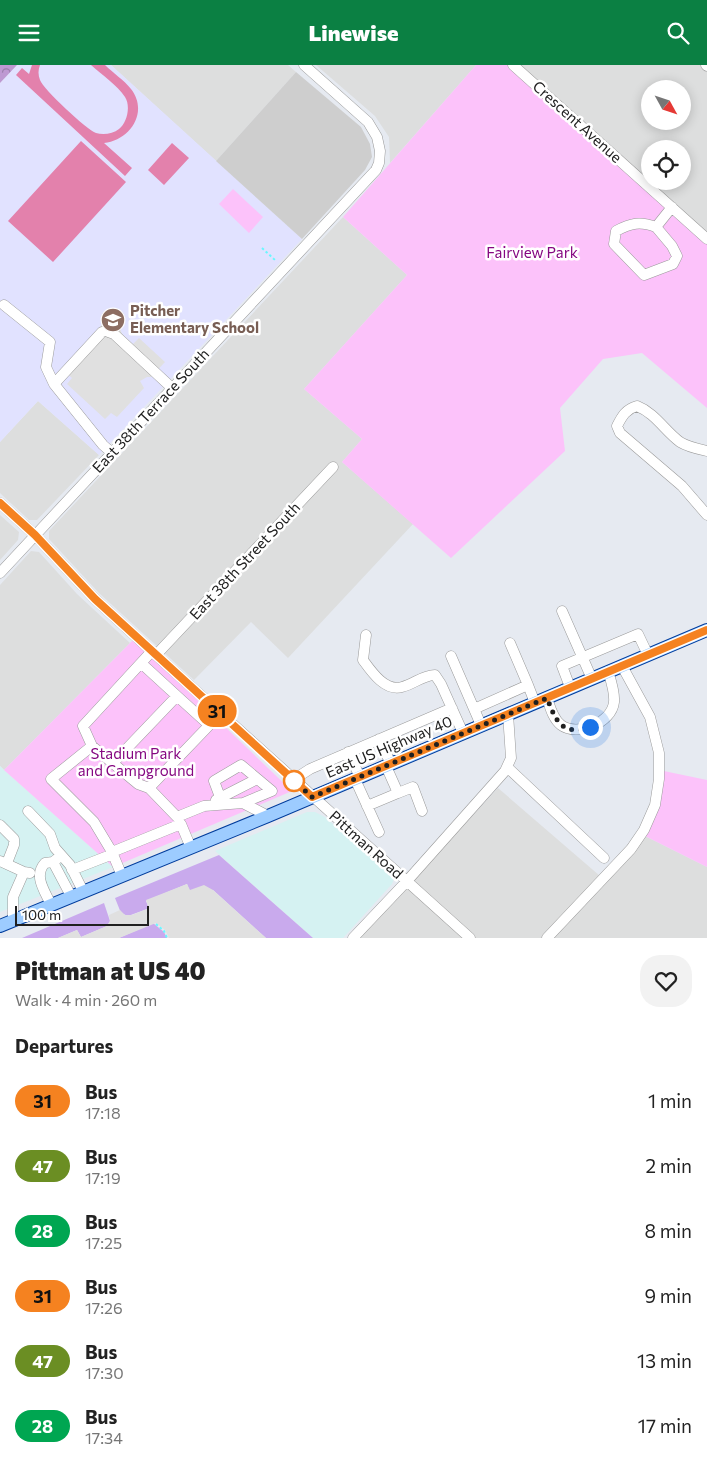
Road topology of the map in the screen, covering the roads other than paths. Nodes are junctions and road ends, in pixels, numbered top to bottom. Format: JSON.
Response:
{"nodes":[{"id":1,"x":304,"y":65,"type":"edge"},
{"id":2,"x":513,"y":65,"type":"edge"},
{"id":3,"x":672,"y":207,"type":"junction"},
{"id":4,"x":656,"y":227,"type":"junction"},
{"id":5,"x":707,"y":239,"type":"edge"},
{"id":6,"x":4,"y":305,"type":"dead end"},
{"id":7,"x":54,"y":384,"type":"junction"},
{"id":8,"x":172,"y":388,"type":"junction"},
{"id":9,"x":707,"y":451,"type":"edge"},
{"id":10,"x":112,"y":453,"type":"junction"},
{"id":11,"x":333,"y":467,"type":"dead end"},
{"id":12,"x":0,"y":503,"type":"edge"},
{"id":13,"x":707,"y":515,"type":"edge"},
{"id":14,"x":35,"y":535,"type":"junction"},
{"id":15,"x":0,"y":573,"type":"edge"},
{"id":16,"x":562,"y":611,"type":"dead end"},
{"id":17,"x":707,"y":630,"type":"edge"},
{"id":18,"x":366,"y":635,"type":"dead end"},
{"id":19,"x":510,"y":643,"type":"dead end"},
{"id":20,"x":154,"y":653,"type":"junction"},
{"id":21,"x":648,"y":655,"type":"junction"},
{"id":22,"x":451,"y":656,"type":"dead end"},
{"id":23,"x":582,"y":657,"type":"junction"},
{"id":24,"x":141,"y":663,"type":"junction"},
{"id":25,"x":622,"y":666,"type":"junction"},
{"id":26,"x":608,"y":671,"type":"junction"},
{"id":27,"x":592,"y":679,"type":"junction"},
{"id":28,"x":528,"y":685,"type":"junction"},
{"id":29,"x":570,"y":687,"type":"junction"},
{"id":30,"x":177,"y":696,"type":"junction"},
{"id":31,"x":547,"y":698,"type":"junction"},
{"id":32,"x":535,"y":703,"type":"junction"},
{"id":33,"x":452,"y":708,"type":"junction"},
{"id":34,"x":474,"y":709,"type":"junction"},
{"id":35,"x":220,"y":714,"type":"junction"},
{"id":36,"x":508,"y":714,"type":"junction"},
{"id":37,"x":210,"y":725,"type":"junction"},
{"id":38,"x":482,"y":725,"type":"junction"},
{"id":39,"x":463,"y":733,"type":"junction"},
{"id":40,"x":379,"y":739,"type":"junction"},
{"id":41,"x":92,"y":746,"type":"junction"},
{"id":42,"x":348,"y":752,"type":"junction"},
{"id":43,"x":113,"y":763,"type":"junction"},
{"id":44,"x":388,"y":765,"type":"junction"},
{"id":45,"x":507,"y":767,"type":"junction"},
{"id":46,"x":357,"y":778,"type":"junction"},
{"id":47,"x":257,"y":779,"type":"junction"},
{"id":48,"x":293,"y":780,"type":"junction"},
{"id":49,"x":149,"y":788,"type":"junction"},
{"id":50,"x":398,"y":793,"type":"junction"},
{"id":51,"x":220,"y":797,"type":"junction"},
{"id":52,"x":312,"y":797,"type":"junction"},
{"id":53,"x":243,"y":803,"type":"junction"},
{"id":54,"x":204,"y":806,"type":"junction"},
{"id":55,"x":367,"y":806,"type":"junction"},
{"id":56,"x":28,"y":811,"type":"dead end"},
{"id":57,"x":422,"y":811,"type":"dead end"},
{"id":58,"x":268,"y":816,"type":"junction"},
{"id":59,"x":179,"y":820,"type":"junction"},
{"id":60,"x":0,"y":825,"type":"edge"},
{"id":61,"x":379,"y":831,"type":"dead end"},
{"id":62,"x":191,"y":848,"type":"junction"},
{"id":63,"x":112,"y":853,"type":"junction"},
{"id":64,"x":604,"y":858,"type":"dead end"},
{"id":65,"x":57,"y":859,"type":"junction"},
{"id":66,"x":3,"y":862,"type":"edge"},
{"id":67,"x":72,"y":870,"type":"junction"},
{"id":68,"x":24,"y":872,"type":"junction"},
{"id":69,"x":38,"y":875,"type":"junction"},
{"id":70,"x":122,"y":876,"type":"junction"},
{"id":71,"x":407,"y":881,"type":"junction"},
{"id":72,"x":83,"y":891,"type":"junction"},
{"id":73,"x":71,"y":897,"type":"junction"},
{"id":74,"x":51,"y":905,"type":"junction"},
{"id":75,"x":13,"y":921,"type":"junction"},
{"id":76,"x":0,"y":926,"type":"edge"},
{"id":77,"x":353,"y":938,"type":"edge"},
{"id":78,"x":470,"y":938,"type":"edge"},
{"id":79,"x":547,"y":938,"type":"edge"}],
"edges":[{"from":1,"to":8,"type":"street","name":"East 38th Terrace South"},
{"from":2,"to":3,"type":"street","name":"Crescent Avenue"},
{"from":3,"to":4,"type":"street"},
{"from":3,"to":5,"type":"street","name":"Crescent Avenue"},
{"from":4,"to":4,"type":"street"},
{"from":6,"to":7,"type":"street"},
{"from":7,"to":8,"type":"street"},
{"from":7,"to":10,"type":"street"},
{"from":8,"to":10,"type":"street","name":"East 38th Terrace South"},
{"from":9,"to":13,"type":"street"},
{"from":10,"to":14,"type":"street","name":"East 38th Terrace South"},
{"from":11,"to":20,"type":"street","name":"East 38th Street South"},
{"from":12,"to":14,"type":"street","name":"Pittman Road"},
{"from":14,"to":15,"type":"street","name":"East 38th Terrace South"},
{"from":14,"to":20,"type":"street","name":"Pittman Road"},
{"from":16,"to":23,"type":"street"},
{"from":17,"to":21,"type":"main road","name":"East US Highway 40"},
{"from":18,"to":33,"type":"street"},
{"from":19,"to":28,"type":"street"},
{"from":20,"to":24,"type":"street","name":"East 38th Street South"},
{"from":20,"to":35,"type":"street","name":"Pittman Road"},
{"from":21,"to":23,"type":"street"},
{"from":21,"to":25,"type":"main road","name":"East US Highway 40"},
{"from":22,"to":34,"type":"street"},
{"from":23,"to":27,"type":"street"},
{"from":23,"to":29,"type":"street"},
{"from":24,"to":30,"type":"street"},
{"from":24,"to":41,"type":"street","name":"East 38th Street South"},
{"from":25,"to":26,"type":"main road","name":"East US Highway 40"},
{"from":25,"to":79,"type":"street"},
{"from":26,"to":27,"type":"main road","name":"East US Highway 40"},
{"from":26,"to":31,"type":"street"},
{"from":27,"to":29,"type":"main road","name":"East US Highway 40"},
{"from":28,"to":32,"type":"street"},
{"from":28,"to":34,"type":"street"},
{"from":29,"to":31,"type":"main road","name":"East US Highway 40"},
{"from":30,"to":37,"type":"street"},
{"from":30,"to":43,"type":"street"},
{"from":31,"to":32,"type":"main road","name":"East US Highway 40"},
{"from":32,"to":36,"type":"main road","name":"East US Highway 40"},
{"from":33,"to":39,"type":"street"},
{"from":33,"to":40,"type":"street"},
{"from":34,"to":38,"type":"street"},
{"from":35,"to":37,"type":"street"},
{"from":35,"to":48,"type":"street","name":"Pittman Road"},
{"from":36,"to":38,"type":"main road","name":"East US Highway 40"},
{"from":36,"to":45,"type":"street"},
{"from":37,"to":49,"type":"street"},
{"from":38,"to":39,"type":"main road","name":"East US Highway 40"},
{"from":39,"to":44,"type":"main road","name":"East US Highway 40"},
{"from":40,"to":42,"type":"street"},
{"from":40,"to":44,"type":"street"},
{"from":41,"to":43,"type":"street"},
{"from":41,"to":63,"type":"street"},
{"from":42,"to":46,"type":"street"},
{"from":42,"to":48,"type":"street"},
{"from":43,"to":49,"type":"street"},
{"from":44,"to":46,"type":"main road","name":"East US Highway 40"},
{"from":44,"to":50,"type":"street"},
{"from":45,"to":64,"type":"street"},
{"from":45,"to":71,"type":"street"},
{"from":46,"to":52,"type":"main road","name":"East US Highway 40"},
{"from":46,"to":55,"type":"street"},
{"from":47,"to":51,"type":"street"},
{"from":47,"to":51,"type":"street"},
{"from":47,"to":53,"type":"street"},
{"from":48,"to":52,"type":"street","name":"Pittman Road"},
{"from":49,"to":59,"type":"street"},
{"from":50,"to":55,"type":"street"},
{"from":50,"to":57,"type":"street"},
{"from":51,"to":54,"type":"street"},
{"from":52,"to":58,"type":"main road","name":"East US Highway 40"},
{"from":52,"to":71,"type":"street","name":"Pittman Road"},
{"from":53,"to":54,"type":"street"},
{"from":53,"to":58,"type":"street"},
{"from":54,"to":59,"type":"street"},
{"from":55,"to":61,"type":"street"},
{"from":56,"to":65,"type":"street"},
{"from":58,"to":62,"type":"main road","name":"East US Highway 40"},
{"from":59,"to":62,"type":"street"},
{"from":59,"to":63,"type":"street"},
{"from":60,"to":66,"type":"street"},
{"from":62,"to":70,"type":"main road","name":"East US Highway 40"},
{"from":63,"to":67,"type":"street"},
{"from":63,"to":70,"type":"street"},
{"from":65,"to":67,"type":"street"},
{"from":65,"to":69,"type":"street"},
{"from":65,"to":73,"type":"street"},
{"from":66,"to":68,"type":"street"},
{"from":67,"to":72,"type":"street"},
{"from":68,"to":69,"type":"street"},
{"from":68,"to":75,"type":"street"},
{"from":69,"to":74,"type":"street"},
{"from":70,"to":72,"type":"main road","name":"East US Highway 40"},
{"from":71,"to":77,"type":"street"},
{"from":71,"to":78,"type":"street","name":"Pittman Road"},
{"from":72,"to":73,"type":"main road","name":"East US Highway 40"},
{"from":73,"to":74,"type":"main road","name":"East US Highway 40"},
{"from":74,"to":75,"type":"main road","name":"East US Highway 40"},
{"from":75,"to":76,"type":"main road","name":"East US Highway 40"}]}
